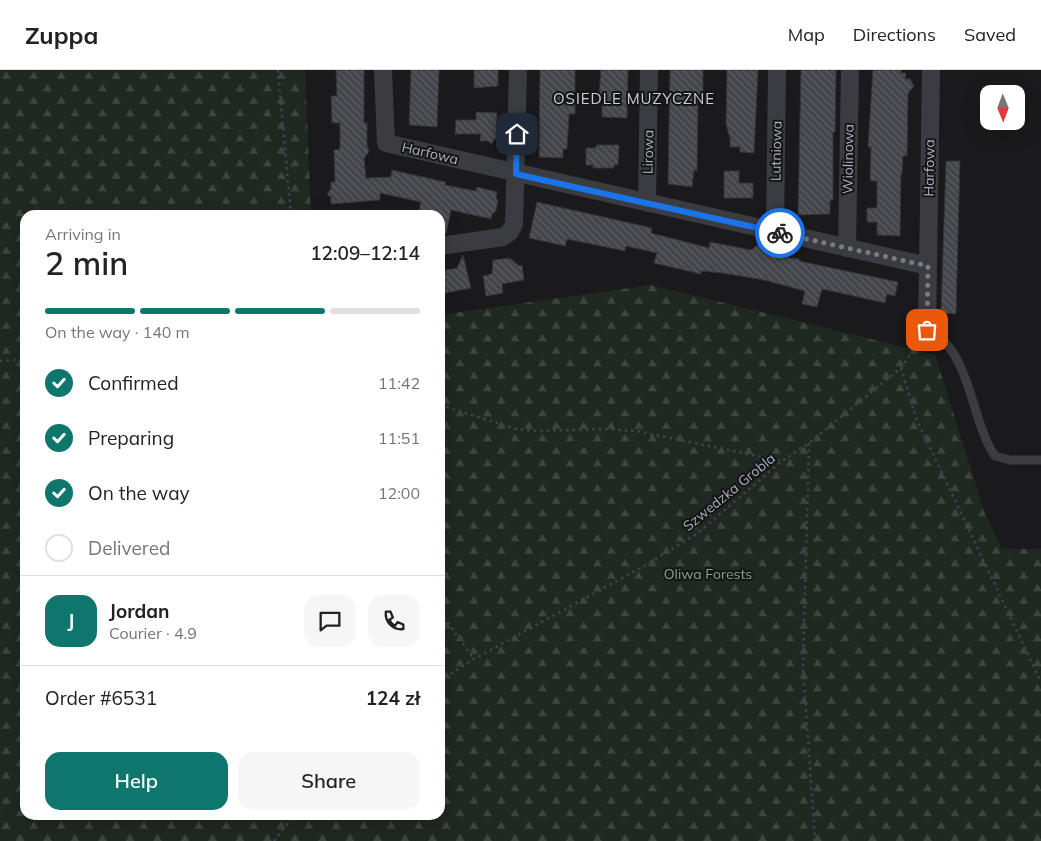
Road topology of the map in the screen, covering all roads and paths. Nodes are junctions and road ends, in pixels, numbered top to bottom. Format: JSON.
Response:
{"nodes":[{"id":1,"x":278,"y":70,"type":"edge"},
{"id":2,"x":383,"y":70,"type":"edge"},
{"id":3,"x":518,"y":70,"type":"edge"},
{"id":4,"x":649,"y":70,"type":"edge"},
{"id":5,"x":777,"y":70,"type":"edge"},
{"id":6,"x":850,"y":70,"type":"edge"},
{"id":7,"x":930,"y":70,"type":"edge"},
{"id":8,"x":516,"y":174,"type":"junction"},
{"id":9,"x":647,"y":203,"type":"junction"},
{"id":10,"x":291,"y":210,"type":"edge"},
{"id":11,"x":775,"y":232,"type":"junction"},
{"id":12,"x":445,"y":245,"type":"edge"},
{"id":13,"x":847,"y":248,"type":"junction"},
{"id":14,"x":928,"y":266,"type":"junction"},
{"id":15,"x":927,"y":330,"type":"junction"},
{"id":16,"x":20,"y":359,"type":"edge"},
{"id":17,"x":0,"y":361,"type":"edge"},
{"id":18,"x":901,"y":368,"type":"junction"},
{"id":19,"x":445,"y":407,"type":"edge"},
{"id":20,"x":809,"y":443,"type":"junction"},
{"id":21,"x":1041,"y":460,"type":"edge"},
{"id":22,"x":782,"y":461,"type":"junction"},
{"id":23,"x":445,"y":619,"type":"edge"},
{"id":24,"x":474,"y":659,"type":"junction"},
{"id":25,"x":445,"y":678,"type":"edge"},
{"id":26,"x":1041,"y":682,"type":"edge"},
{"id":27,"x":290,"y":820,"type":"edge"},
{"id":28,"x":274,"y":841,"type":"edge"},
{"id":29,"x":814,"y":841,"type":"edge"}],
"edges":[{"from":1,"to":10,"type":"path"},
{"from":2,"to":8,"type":"street","name":"Harfowa"},
{"from":3,"to":8,"type":"street"},
{"from":4,"to":9,"type":"street","name":"Lirowa"},
{"from":5,"to":11,"type":"street","name":"Lutniowa"},
{"from":6,"to":13,"type":"street","name":"Wiolinowa"},
{"from":7,"to":14,"type":"street","name":"Harfowa"},
{"from":8,"to":9,"type":"street","name":"Harfowa"},
{"from":8,"to":12,"type":"street"},
{"from":9,"to":11,"type":"street","name":"Harfowa"},
{"from":11,"to":13,"type":"street","name":"Harfowa"},
{"from":13,"to":14,"type":"street","name":"Harfowa"},
{"from":14,"to":15,"type":"street","name":"Harfowa"},
{"from":15,"to":18,"type":"path","name":"Szwedzka Grobla"},
{"from":15,"to":21,"type":"lane"},
{"from":16,"to":17,"type":"path"},
{"from":18,"to":20,"type":"path","name":"Szwedzka Grobla"},
{"from":18,"to":26,"type":"path"},
{"from":19,"to":22,"type":"path"},
{"from":20,"to":22,"type":"path","name":"Szwedzka Grobla"},
{"from":20,"to":29,"type":"path"},
{"from":22,"to":24,"type":"path","name":"Szwedzka Grobla"},
{"from":23,"to":24,"type":"path"},
{"from":24,"to":25,"type":"path","name":"Szwedzka Grobla"},
{"from":27,"to":28,"type":"path"}]}
